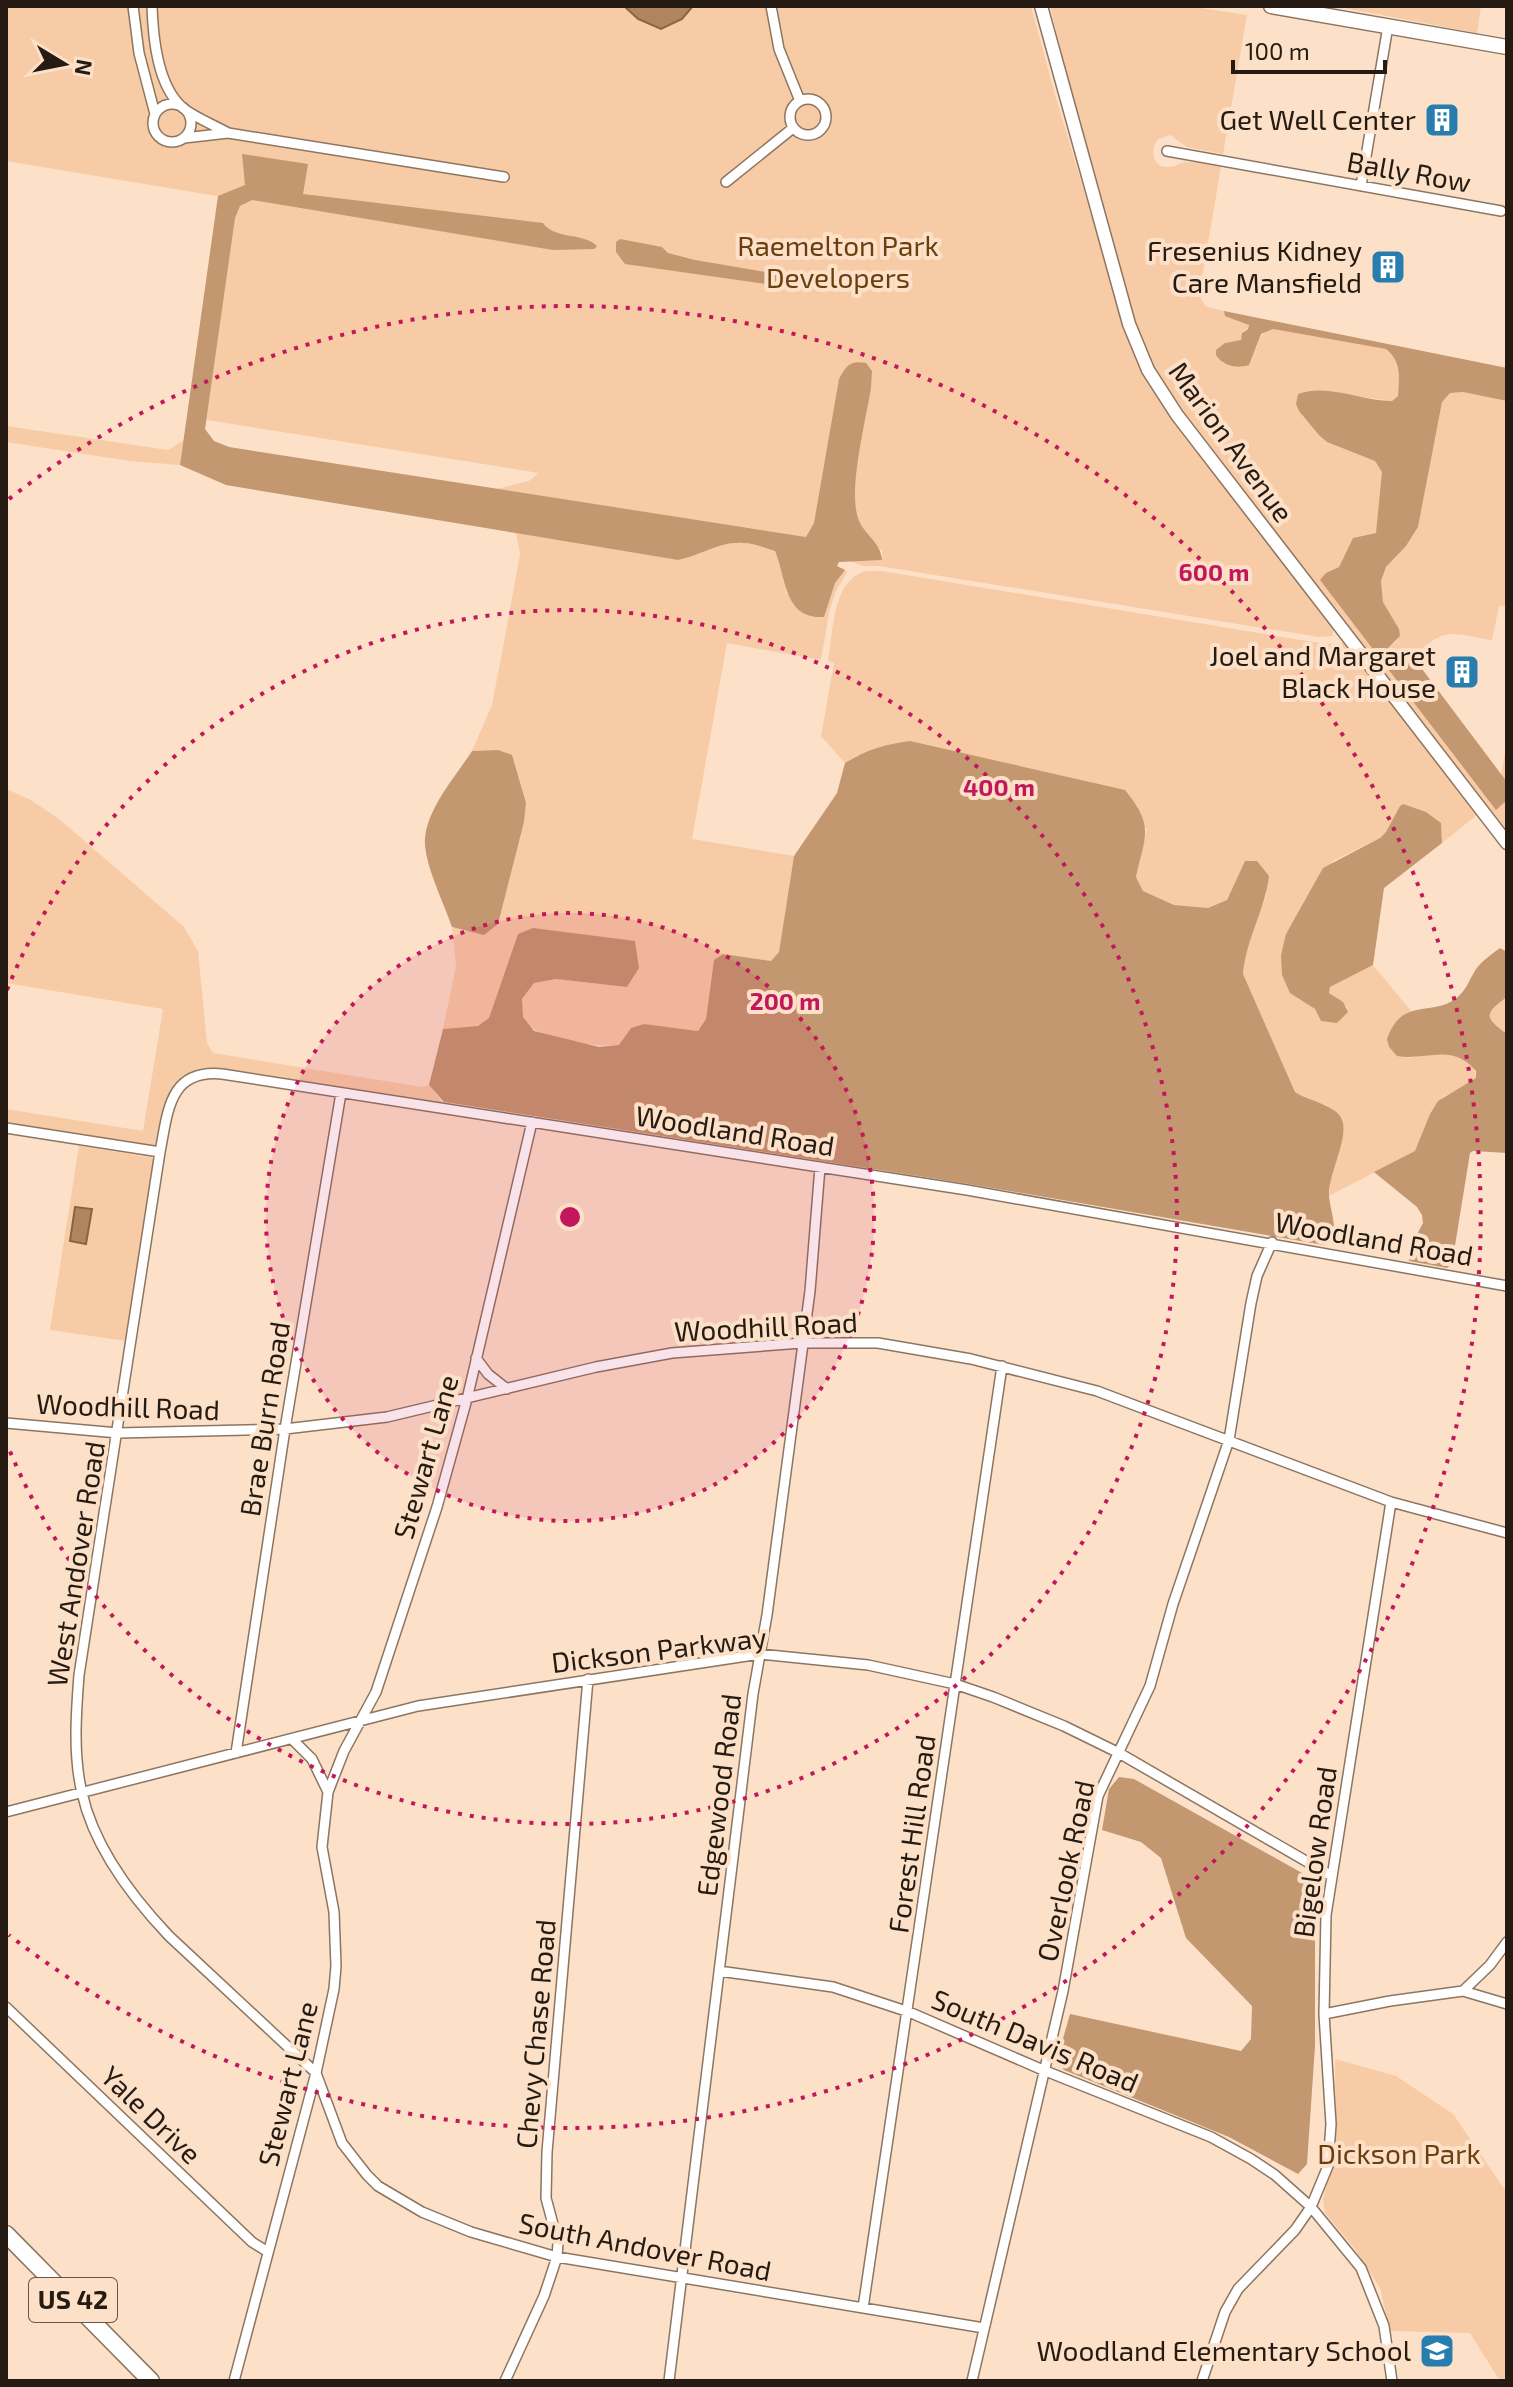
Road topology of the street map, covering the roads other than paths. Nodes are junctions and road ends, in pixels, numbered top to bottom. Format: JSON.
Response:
{"nodes":[{"id":1,"x":133,"y":6,"type":"edge"},
{"id":2,"x":152,"y":6,"type":"edge"},
{"id":3,"x":771,"y":6,"type":"edge"},
{"id":4,"x":1041,"y":6,"type":"edge"},
{"id":5,"x":1271,"y":6,"type":"edge"},
{"id":6,"x":1388,"y":26,"type":"junction"},
{"id":7,"x":1507,"y":47,"type":"edge"},
{"id":8,"x":800,"y":101,"type":"junction"},
{"id":9,"x":183,"y":107,"type":"junction"},
{"id":10,"x":155,"y":114,"type":"junction"},
{"id":11,"x":793,"y":128,"type":"junction"},
{"id":12,"x":228,"y":133,"type":"junction"},
{"id":13,"x":184,"y":138,"type":"junction"},
{"id":14,"x":1167,"y":151,"type":"dead end"},
{"id":15,"x":504,"y":177,"type":"dead end"},
{"id":16,"x":726,"y":182,"type":"dead end"},
{"id":17,"x":1361,"y":186,"type":"junction"},
{"id":18,"x":1501,"y":211,"type":"dead end"},
{"id":19,"x":1507,"y":843,"type":"edge"},
{"id":20,"x":341,"y":1093,"type":"junction"},
{"id":21,"x":532,"y":1122,"type":"junction"},
{"id":22,"x":6,"y":1128,"type":"edge"},
{"id":23,"x":160,"y":1152,"type":"junction"},
{"id":24,"x":820,"y":1167,"type":"junction"},
{"id":25,"x":1272,"y":1242,"type":"junction"},
{"id":26,"x":1507,"y":1286,"type":"edge"},
{"id":27,"x":801,"y":1343,"type":"junction"},
{"id":28,"x":476,"y":1358,"type":"junction"},
{"id":29,"x":1002,"y":1366,"type":"junction"},
{"id":30,"x":507,"y":1389,"type":"junction"},
{"id":31,"x":467,"y":1399,"type":"junction"},
{"id":32,"x":6,"y":1423,"type":"edge"},
{"id":33,"x":285,"y":1429,"type":"junction"},
{"id":34,"x":118,"y":1433,"type":"junction"},
{"id":35,"x":1229,"y":1440,"type":"junction"},
{"id":36,"x":1391,"y":1502,"type":"junction"},
{"id":37,"x":1507,"y":1533,"type":"edge"},
{"id":38,"x":760,"y":1654,"type":"junction"},
{"id":39,"x":588,"y":1679,"type":"junction"},
{"id":40,"x":955,"y":1684,"type":"junction"},
{"id":41,"x":362,"y":1720,"type":"junction"},
{"id":42,"x":292,"y":1739,"type":"junction"},
{"id":43,"x":236,"y":1753,"type":"junction"},
{"id":44,"x":1119,"y":1753,"type":"junction"},
{"id":45,"x":81,"y":1792,"type":"junction"},
{"id":46,"x":328,"y":1792,"type":"junction"},
{"id":47,"x":6,"y":1812,"type":"edge"},
{"id":48,"x":1330,"y":1875,"type":"junction"},
{"id":49,"x":1507,"y":1942,"type":"edge"},
{"id":50,"x":719,"y":1971,"type":"junction"},
{"id":51,"x":1463,"y":1991,"type":"junction"},
{"id":52,"x":1507,"y":2004,"type":"edge"},
{"id":53,"x":6,"y":2007,"type":"edge"},
{"id":54,"x":909,"y":2012,"type":"junction"},
{"id":55,"x":1324,"y":2014,"type":"junction"},
{"id":56,"x":1043,"y":2070,"type":"junction"},
{"id":57,"x":316,"y":2073,"type":"junction"},
{"id":58,"x":1311,"y":2207,"type":"junction"},
{"id":59,"x":6,"y":2234,"type":"edge"},
{"id":60,"x":268,"y":2252,"type":"junction"},
{"id":61,"x":557,"y":2257,"type":"junction"},
{"id":62,"x":682,"y":2280,"type":"junction"},
{"id":63,"x":863,"y":2308,"type":"junction"},
{"id":64,"x":984,"y":2328,"type":"junction"},
{"id":65,"x":151,"y":2381,"type":"edge"},
{"id":66,"x":234,"y":2381,"type":"edge"},
{"id":67,"x":505,"y":2381,"type":"edge"},
{"id":68,"x":669,"y":2381,"type":"edge"},
{"id":69,"x":972,"y":2381,"type":"edge"},
{"id":70,"x":1202,"y":2381,"type":"edge"},
{"id":71,"x":1392,"y":2381,"type":"edge"}],
"edges":[{"from":1,"to":10,"type":"street"},
{"from":2,"to":9,"type":"street"},
{"from":3,"to":8,"type":"street"},
{"from":4,"to":19,"type":"street","name":"Marion Avenue"},
{"from":5,"to":6,"type":"main road"},
{"from":6,"to":7,"type":"main road"},
{"from":6,"to":17,"type":"street"},
{"from":8,"to":11,"type":"street"},
{"from":8,"to":11,"type":"street"},
{"from":9,"to":10,"type":"street"},
{"from":9,"to":12,"type":"street"},
{"from":9,"to":13,"type":"street"},
{"from":10,"to":13,"type":"street"},
{"from":11,"to":16,"type":"street"},
{"from":12,"to":13,"type":"street"},
{"from":12,"to":15,"type":"street"},
{"from":14,"to":17,"type":"street","name":"Bally Row"},
{"from":17,"to":18,"type":"street","name":"Bally Row"},
{"from":20,"to":21,"type":"street","name":"Woodland Road"},
{"from":20,"to":23,"type":"street","name":"Woodland Road"},
{"from":20,"to":33,"type":"street","name":"Brae Burn Road"},
{"from":21,"to":24,"type":"street","name":"Woodland Road"},
{"from":21,"to":28,"type":"street","name":"Stewart Lane"},
{"from":22,"to":23,"type":"street"},
{"from":23,"to":34,"type":"street","name":"West Andover Road"},
{"from":24,"to":25,"type":"street","name":"Woodland Road"},
{"from":24,"to":27,"type":"street","name":"Edgewood Road"},
{"from":25,"to":26,"type":"street","name":"Woodland Road"},
{"from":25,"to":35,"type":"street","name":"Overlook Road"},
{"from":27,"to":29,"type":"street","name":"Woodhill Road"},
{"from":27,"to":30,"type":"street","name":"Woodhill Road"},
{"from":27,"to":38,"type":"street","name":"Edgewood Road"},
{"from":28,"to":30,"type":"street"},
{"from":28,"to":31,"type":"street","name":"Stewart Lane"},
{"from":29,"to":35,"type":"street","name":"Woodhill Road"},
{"from":29,"to":40,"type":"street","name":"Forest Hill Road"},
{"from":30,"to":31,"type":"street","name":"Woodhill Road"},
{"from":31,"to":33,"type":"street","name":"Woodhill Road"},
{"from":31,"to":41,"type":"street","name":"Stewart Lane"},
{"from":32,"to":34,"type":"street","name":"Woodhill Road"},
{"from":33,"to":34,"type":"street","name":"Woodhill Road"},
{"from":33,"to":43,"type":"street","name":"Brae Burn Road"},
{"from":34,"to":45,"type":"street","name":"West Andover Road"},
{"from":35,"to":36,"type":"street","name":"Woodhill Road"},
{"from":35,"to":44,"type":"street","name":"Overlook Road"},
{"from":36,"to":37,"type":"street","name":"Woodhill Road"},
{"from":36,"to":48,"type":"street","name":"Bigelow Road"},
{"from":38,"to":39,"type":"street","name":"Dickson Parkway"},
{"from":38,"to":40,"type":"street","name":"Dickson Parkway"},
{"from":38,"to":50,"type":"street","name":"Edgewood Road"},
{"from":39,"to":41,"type":"street","name":"Dickson Parkway"},
{"from":39,"to":61,"type":"street","name":"Chevy Chase Road"},
{"from":40,"to":44,"type":"street","name":"Dickson Parkway"},
{"from":40,"to":54,"type":"street","name":"Forest Hill Road"},
{"from":41,"to":42,"type":"street","name":"Dickson Parkway"},
{"from":41,"to":46,"type":"street","name":"Stewart Lane"},
{"from":42,"to":43,"type":"street","name":"Dickson Parkway"},
{"from":42,"to":46,"type":"street"},
{"from":43,"to":45,"type":"street","name":"Dickson Parkway"},
{"from":44,"to":48,"type":"street","name":"Dickson Parkway"},
{"from":44,"to":56,"type":"street","name":"Overlook Road"},
{"from":45,"to":47,"type":"street","name":"Dickson Parkway"},
{"from":45,"to":57,"type":"street","name":"South Andover Road"},
{"from":46,"to":57,"type":"street","name":"Stewart Lane"},
{"from":48,"to":55,"type":"street","name":"Bigelow Road"},
{"from":49,"to":51,"type":"street"},
{"from":50,"to":54,"type":"street","name":"South Davis Road"},
{"from":50,"to":62,"type":"street","name":"Edgewood Road"},
{"from":51,"to":52,"type":"street"},
{"from":51,"to":55,"type":"street"},
{"from":53,"to":60,"type":"street","name":"Yale Drive"},
{"from":54,"to":56,"type":"street","name":"South Davis Road"},
{"from":54,"to":63,"type":"street","name":"Forest Hill Road"},
{"from":55,"to":58,"type":"street","name":"Bigelow Road"},
{"from":56,"to":58,"type":"street","name":"South Davis Road"},
{"from":56,"to":64,"type":"street","name":"Overlook Road"},
{"from":57,"to":60,"type":"street","name":"Stewart Lane"},
{"from":57,"to":61,"type":"street","name":"South Andover Road"},
{"from":58,"to":70,"type":"street","name":"Bigelow Road"},
{"from":58,"to":71,"type":"street","name":"South Davis Road"},
{"from":59,"to":65,"type":"main road","number":"US 42"},
{"from":60,"to":66,"type":"street","name":"Stewart Lane"},
{"from":61,"to":62,"type":"street","name":"South Andover Road"},
{"from":61,"to":67,"type":"street","name":"Chevy Chase Road"},
{"from":62,"to":63,"type":"street","name":"South Andover Road"},
{"from":62,"to":68,"type":"street","name":"Edgewood Road"},
{"from":63,"to":64,"type":"street","name":"South Andover Road"},
{"from":64,"to":69,"type":"street","name":"Overlook Road"}]}
